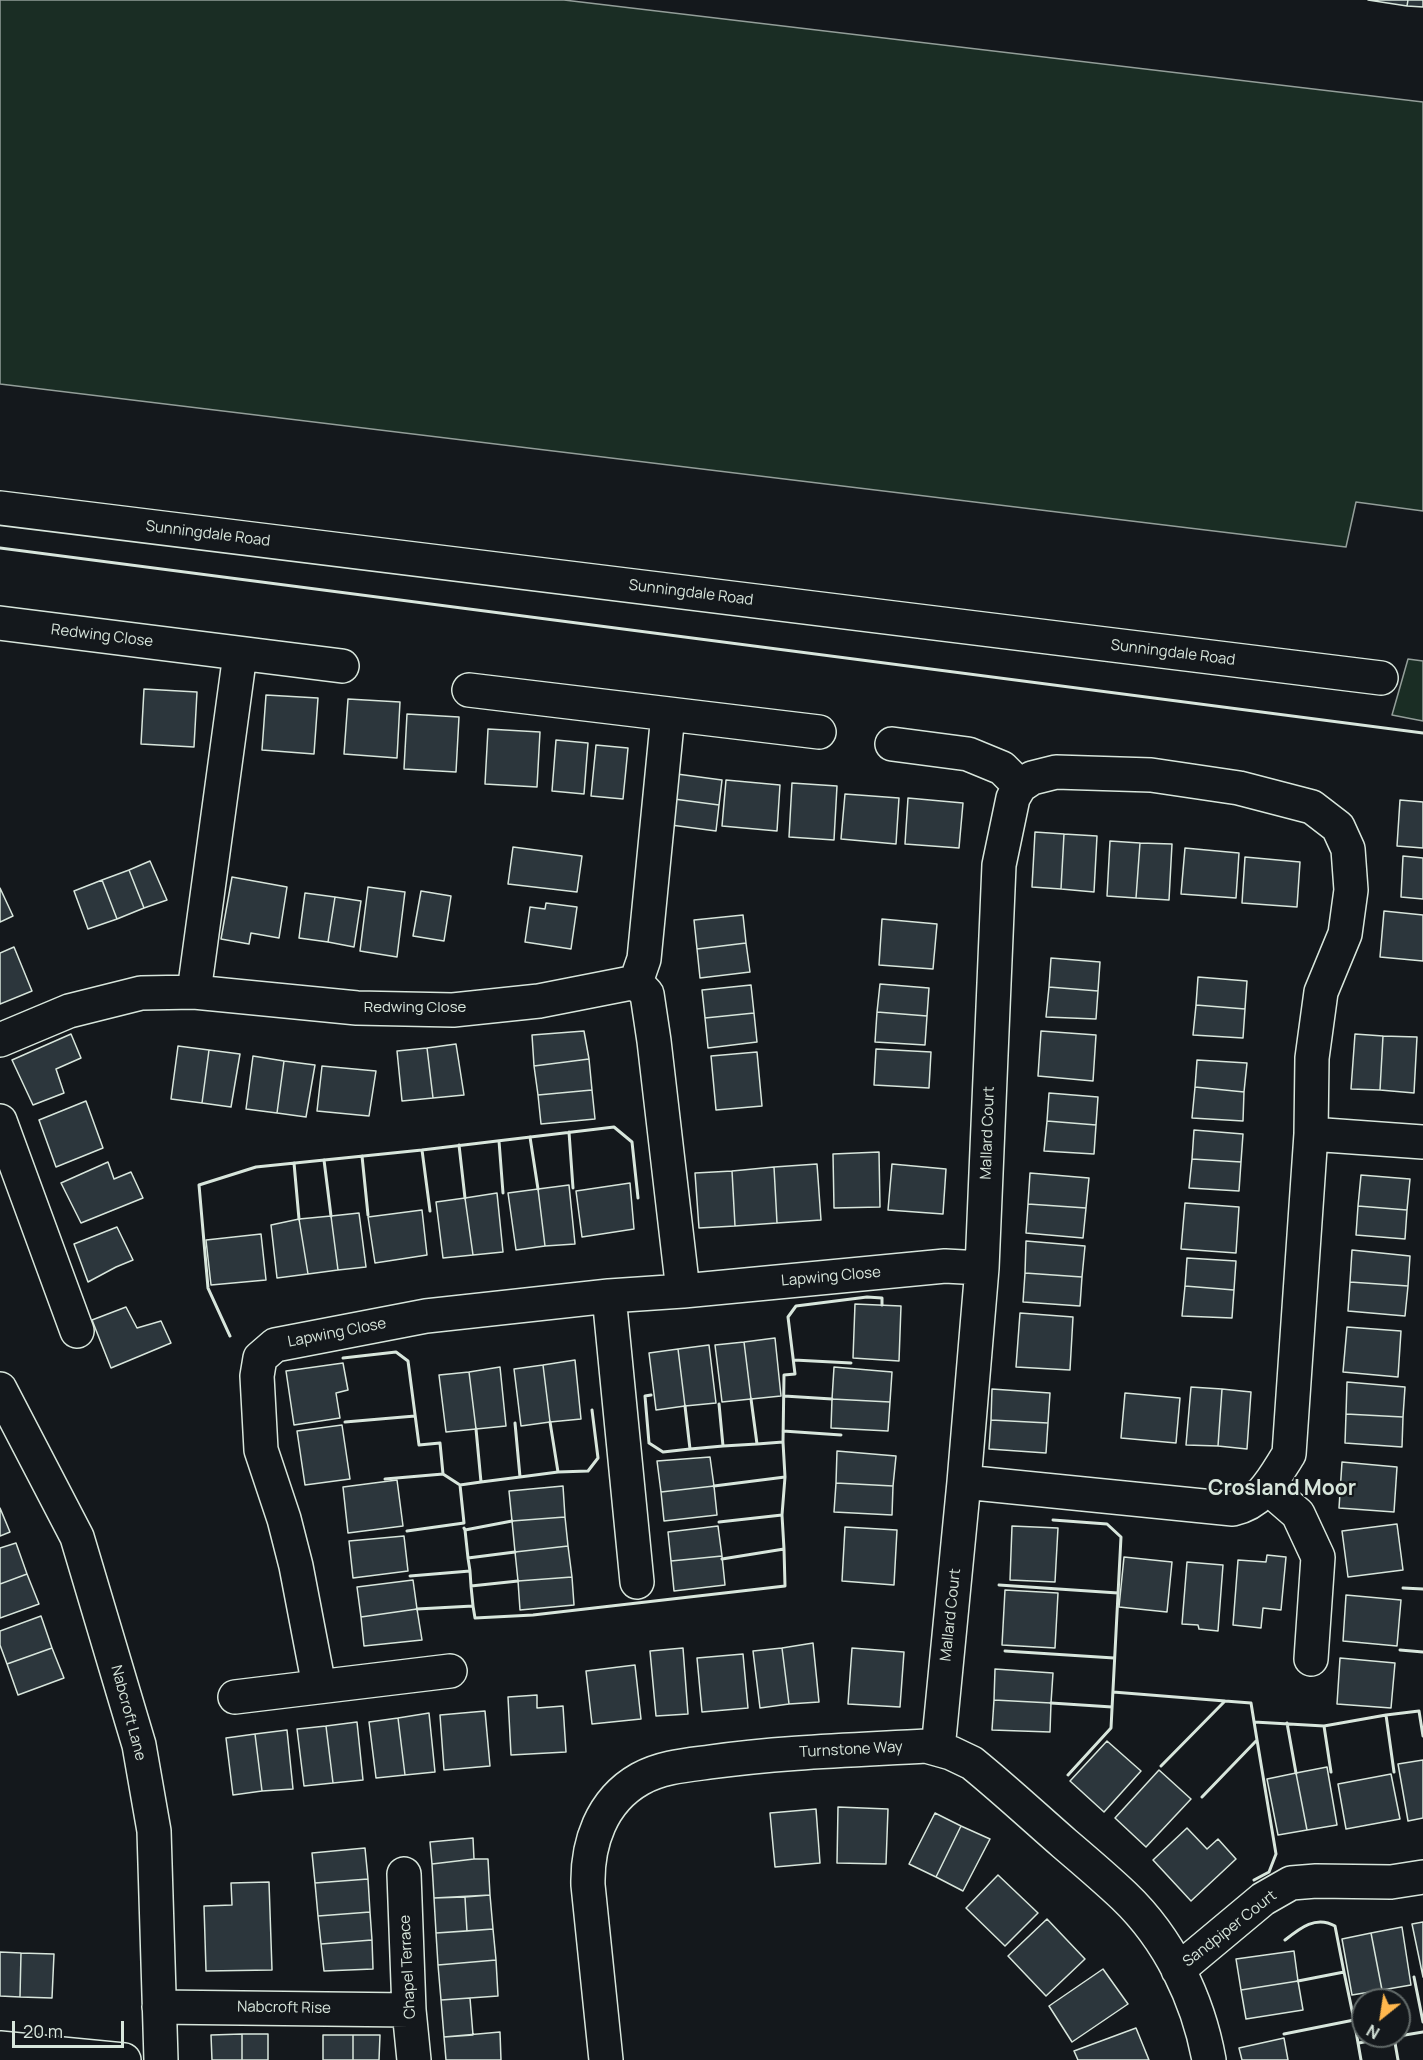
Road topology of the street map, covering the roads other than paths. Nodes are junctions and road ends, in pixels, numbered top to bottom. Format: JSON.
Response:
{"nodes":[{"id":1,"x":0,"y":508,"type":"edge"},
{"id":2,"x":0,"y":623,"type":"edge"},
{"id":3,"x":240,"y":654,"type":"junction"},
{"id":4,"x":342,"y":666,"type":"dead end"},
{"id":5,"x":1381,"y":678,"type":"dead end"},
{"id":6,"x":469,"y":690,"type":"dead end"},
{"id":7,"x":668,"y":714,"type":"junction"},
{"id":8,"x":819,"y":732,"type":"dead end"},
{"id":9,"x":892,"y":744,"type":"dead end"},
{"id":10,"x":1020,"y":786,"type":"junction"},
{"id":11,"x":636,"y":982,"type":"junction"},
{"id":12,"x":194,"y":992,"type":"junction"},
{"id":13,"x":0,"y":1040,"type":"edge"},
{"id":14,"x":0,"y":1121,"type":"edge"},
{"id":15,"x":1311,"y":1134,"type":"junction"},
{"id":16,"x":1423,"y":1142,"type":"edge"},
{"id":17,"x":982,"y":1268,"type":"junction"},
{"id":18,"x":683,"y":1292,"type":"junction"},
{"id":19,"x":609,"y":1296,"type":"junction"},
{"id":20,"x":76,"y":1331,"type":"dead end"},
{"id":21,"x":0,"y":1389,"type":"edge"},
{"id":22,"x":964,"y":1482,"type":"junction"},
{"id":23,"x":1268,"y":1488,"type":"junction"},
{"id":24,"x":637,"y":1582,"type":"dead end"},
{"id":25,"x":1311,"y":1659,"type":"dead end"},
{"id":26,"x":450,"y":1671,"type":"dead end"},
{"id":27,"x":319,"y":1686,"type":"junction"},
{"id":28,"x":235,"y":1697,"type":"dead end"},
{"id":29,"x":939,"y":1749,"type":"junction"},
{"id":30,"x":404,"y":1874,"type":"dead end"},
{"id":31,"x":1423,"y":1877,"type":"edge"},
{"id":32,"x":1179,"y":1970,"type":"junction"},
{"id":33,"x":159,"y":2007,"type":"junction"},
{"id":34,"x":409,"y":2010,"type":"junction"},
{"id":35,"x":0,"y":2048,"type":"edge"},
{"id":36,"x":123,"y":2060,"type":"edge"},
{"id":37,"x":161,"y":2060,"type":"edge"},
{"id":38,"x":414,"y":2060,"type":"edge"},
{"id":39,"x":606,"y":2060,"type":"edge"},
{"id":40,"x":1209,"y":2060,"type":"edge"}],
"edges":[{"from":1,"to":5,"type":"street","name":"Sunningdale Road"},
{"from":2,"to":3,"type":"street","name":"Redwing Close"},
{"from":3,"to":4,"type":"street","name":"Redwing Close"},
{"from":3,"to":12,"type":"street"},
{"from":6,"to":7,"type":"street"},
{"from":7,"to":8,"type":"street"},
{"from":7,"to":11,"type":"street"},
{"from":9,"to":10,"type":"street"},
{"from":10,"to":15,"type":"street"},
{"from":10,"to":17,"type":"street","name":"Mallard Court"},
{"from":11,"to":12,"type":"street","name":"Redwing Close"},
{"from":11,"to":18,"type":"street"},
{"from":12,"to":13,"type":"street","name":"Redwing Close"},
{"from":14,"to":20,"type":"street"},
{"from":15,"to":16,"type":"street"},
{"from":15,"to":23,"type":"street"},
{"from":17,"to":18,"type":"street","name":"Lapwing Close"},
{"from":17,"to":22,"type":"street","name":"Mallard Court"},
{"from":18,"to":19,"type":"street","name":"Lapwing Close"},
{"from":19,"to":24,"type":"street"},
{"from":19,"to":27,"type":"street","name":"Lapwing Close"},
{"from":21,"to":33,"type":"street","name":"Nabcroft Lane"},
{"from":22,"to":23,"type":"street"},
{"from":22,"to":29,"type":"street","name":"Mallard Court"},
{"from":23,"to":25,"type":"street"},
{"from":26,"to":27,"type":"street"},
{"from":27,"to":28,"type":"street"},
{"from":29,"to":32,"type":"street","name":"Turnstone Way"},
{"from":29,"to":39,"type":"street","name":"Turnstone Way"},
{"from":30,"to":34,"type":"street","name":"Chapel Terrace"},
{"from":31,"to":32,"type":"street","name":"Sandpiper Court"},
{"from":32,"to":40,"type":"street","name":"Turnstone Way"},
{"from":33,"to":34,"type":"street","name":"Nabcroft Rise"},
{"from":33,"to":37,"type":"street","name":"Nabcroft Lane"},
{"from":34,"to":38,"type":"street","name":"Chapel Terrace"},
{"from":35,"to":36,"type":"street"}]}
